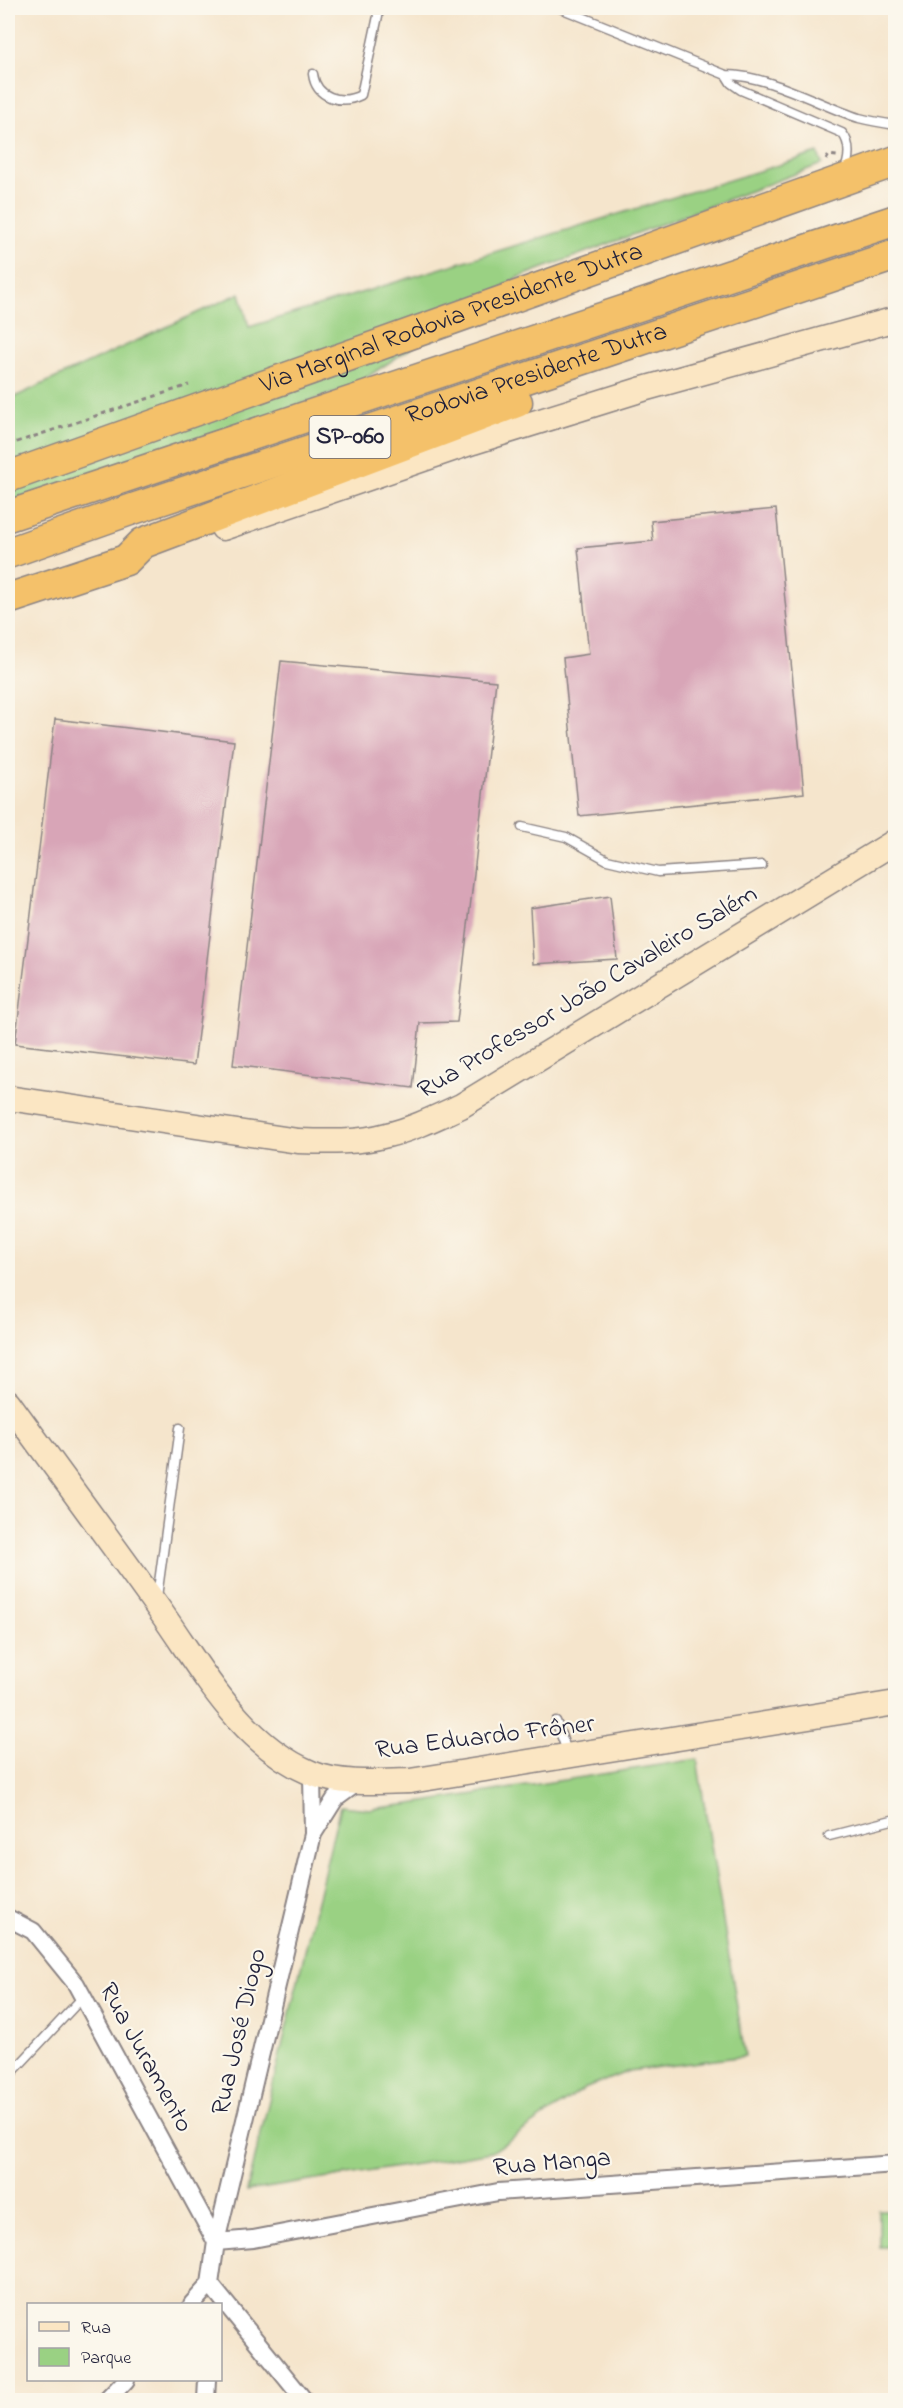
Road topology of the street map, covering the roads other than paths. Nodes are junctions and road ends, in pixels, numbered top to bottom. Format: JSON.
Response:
{"nodes":[{"id":1,"x":376,"y":8,"type":"edge"},
{"id":2,"x":560,"y":8,"type":"edge"},
{"id":3,"x":313,"y":74,"type":"dead end"},
{"id":4,"x":726,"y":75,"type":"junction"},
{"id":5,"x":896,"y":125,"type":"edge"},
{"id":6,"x":896,"y":161,"type":"edge"},
{"id":7,"x":837,"y":182,"type":"junction"},
{"id":8,"x":896,"y":220,"type":"edge"},
{"id":9,"x":896,"y":255,"type":"edge"},
{"id":10,"x":896,"y":319,"type":"edge"},
{"id":11,"x":694,"y":322,"type":"junction"},
{"id":12,"x":8,"y":477,"type":"edge"},
{"id":13,"x":8,"y":516,"type":"edge"},
{"id":14,"x":8,"y":553,"type":"edge"},
{"id":15,"x":126,"y":560,"type":"junction"},
{"id":16,"x":21,"y":595,"type":"edge"},
{"id":17,"x":8,"y":615,"type":"edge"},
{"id":18,"x":522,"y":827,"type":"dead end"},
{"id":19,"x":896,"y":841,"type":"edge"},
{"id":20,"x":762,"y":865,"type":"dead end"},
{"id":21,"x":8,"y":1098,"type":"edge"},
{"id":22,"x":8,"y":1402,"type":"edge"},
{"id":23,"x":180,"y":1428,"type":"dead end"},
{"id":24,"x":156,"y":1604,"type":"junction"},
{"id":25,"x":896,"y":1703,"type":"edge"},
{"id":26,"x":556,"y":1720,"type":"dead end"},
{"id":27,"x":569,"y":1757,"type":"junction"},
{"id":28,"x":312,"y":1774,"type":"junction"},
{"id":29,"x":357,"y":1782,"type":"junction"},
{"id":30,"x":896,"y":1819,"type":"edge"},
{"id":31,"x":313,"y":1834,"type":"junction"},
{"id":32,"x":829,"y":1836,"type":"dead end"},
{"id":33,"x":8,"y":1918,"type":"edge"},
{"id":34,"x":83,"y":1997,"type":"junction"},
{"id":35,"x":8,"y":2077,"type":"edge"},
{"id":36,"x":896,"y":2164,"type":"edge"},
{"id":37,"x":216,"y":2242,"type":"junction"},
{"id":38,"x":210,"y":2284,"type":"junction"},
{"id":39,"x":193,"y":2303,"type":"edge"},
{"id":40,"x":209,"y":2303,"type":"edge"},
{"id":41,"x":124,"y":2381,"type":"edge"},
{"id":42,"x":207,"y":2381,"type":"edge"},
{"id":43,"x":107,"y":2400,"type":"edge"},
{"id":44,"x":206,"y":2400,"type":"edge"},
{"id":45,"x":304,"y":2400,"type":"edge"}],
"edges":[{"from":1,"to":3,"type":"lane"},
{"from":2,"to":4,"type":"lane"},
{"from":4,"to":5,"type":"lane"},
{"from":4,"to":7,"type":"lane"},
{"from":6,"to":7,"type":"highway","name":"Via Marginal Rodovia Presidente Dutra"},
{"from":7,"to":12,"type":"highway","name":"Via Marginal Rodovia Presidente Dutra"},
{"from":8,"to":13,"type":"highway","name":"Rodovia Presidente Dutra","number":"SP-060"},
{"from":9,"to":11,"type":"highway","name":"Rodovia Presidente Dutra","number":"SP-060"},
{"from":10,"to":15,"type":"main road"},
{"from":11,"to":14,"type":"highway","name":"Rodovia Presidente Dutra","number":"SP-060"},
{"from":11,"to":15,"type":"highway"},
{"from":15,"to":16,"type":"highway"},
{"from":16,"to":17,"type":"highway"},
{"from":18,"to":20,"type":"lane"},
{"from":19,"to":21,"type":"main road","name":"Rua Professor João Cavaleiro Salém"},
{"from":22,"to":24,"type":"main road","name":"Rua Eduardo Frôner"},
{"from":23,"to":24,"type":"lane"},
{"from":24,"to":28,"type":"main road","name":"Rua Eduardo Frôner"},
{"from":25,"to":27,"type":"main road","name":"Rua Eduardo Frôner"},
{"from":26,"to":27,"type":"lane"},
{"from":27,"to":29,"type":"main road","name":"Rua Eduardo Frôner"},
{"from":28,"to":29,"type":"main road","name":"Rua Eduardo Frôner"},
{"from":28,"to":31,"type":"street","name":"Rua José Diogo"},
{"from":29,"to":31,"type":"street","name":"Rua José Diogo"},
{"from":30,"to":32,"type":"lane"},
{"from":31,"to":37,"type":"street","name":"Rua José Diogo"},
{"from":33,"to":34,"type":"street","name":"Rua Juramento"},
{"from":34,"to":35,"type":"lane"},
{"from":34,"to":37,"type":"street","name":"Rua Juramento"},
{"from":36,"to":37,"type":"street","name":"Rua Manga"},
{"from":37,"to":38,"type":"street","name":"Rua José Diogo"},
{"from":38,"to":39,"type":"street"},
{"from":38,"to":40,"type":"street"},
{"from":38,"to":45,"type":"street"},
{"from":41,"to":43,"type":"street"},
{"from":42,"to":44,"type":"street"}]}
